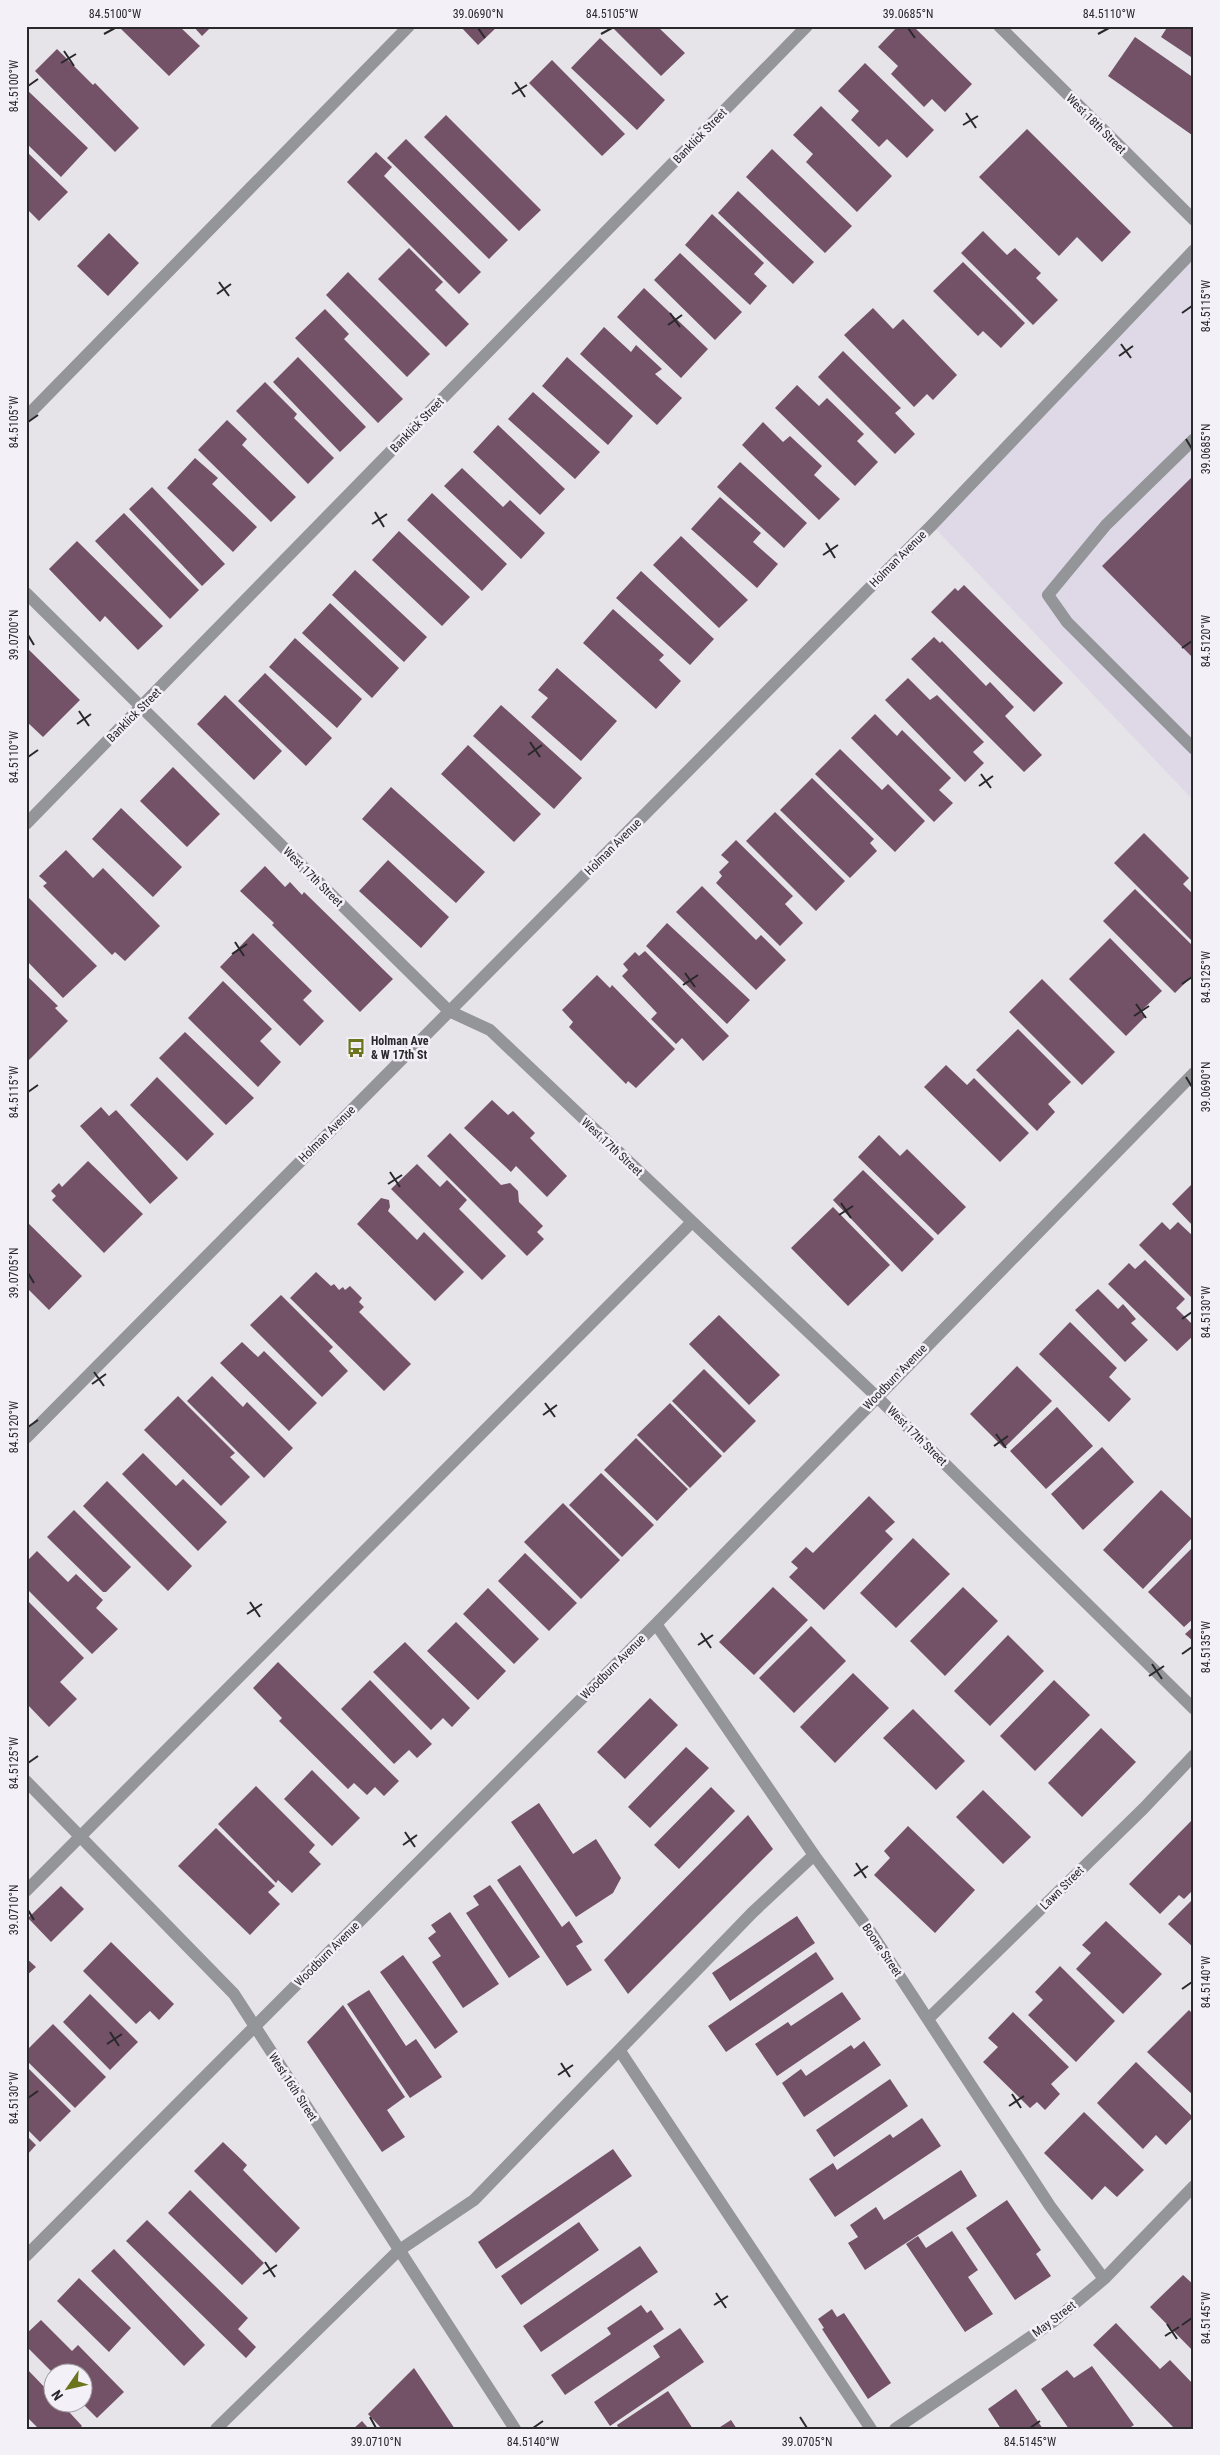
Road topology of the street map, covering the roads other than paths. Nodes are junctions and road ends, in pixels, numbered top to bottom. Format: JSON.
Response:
{"nodes":[{"id":1,"x":409,"y":26,"type":"edge"},
{"id":2,"x":807,"y":26,"type":"edge"},
{"id":3,"x":999,"y":26,"type":"edge"},
{"id":4,"x":1194,"y":220,"type":"edge"},
{"id":5,"x":1194,"y":250,"type":"edge"},
{"id":6,"x":26,"y":417,"type":"edge"},
{"id":7,"x":1194,"y":439,"type":"edge"},
{"id":8,"x":26,"y":593,"type":"edge"},
{"id":9,"x":142,"y":707,"type":"junction"},
{"id":10,"x":1194,"y":749,"type":"edge"},
{"id":11,"x":26,"y":824,"type":"edge"},
{"id":12,"x":449,"y":1011,"type":"junction"},
{"id":13,"x":1194,"y":1073,"type":"edge"},
{"id":14,"x":692,"y":1222,"type":"junction"},
{"id":15,"x":876,"y":1396,"type":"junction"},
{"id":16,"x":26,"y":1438,"type":"edge"},
{"id":17,"x":656,"y":1624,"type":"junction"},
{"id":18,"x":1194,"y":1710,"type":"edge"},
{"id":19,"x":1194,"y":1755,"type":"edge"},
{"id":20,"x":26,"y":1781,"type":"edge"},
{"id":21,"x":81,"y":1836,"type":"junction"},
{"id":22,"x":814,"y":1855,"type":"junction"},
{"id":23,"x":26,"y":1891,"type":"edge"},
{"id":24,"x":928,"y":2019,"type":"junction"},
{"id":25,"x":254,"y":2027,"type":"junction"},
{"id":26,"x":620,"y":2051,"type":"junction"},
{"id":27,"x":1194,"y":2186,"type":"edge"},
{"id":28,"x":398,"y":2251,"type":"junction"},
{"id":29,"x":26,"y":2256,"type":"edge"},
{"id":30,"x":1104,"y":2279,"type":"junction"},
{"id":31,"x":216,"y":2429,"type":"edge"},
{"id":32,"x":515,"y":2429,"type":"edge"},
{"id":33,"x":871,"y":2429,"type":"edge"},
{"id":34,"x":895,"y":2429,"type":"edge"}],
"edges":[{"from":1,"to":6,"type":"street"},
{"from":2,"to":9,"type":"street","name":"Banklick Street"},
{"from":3,"to":4,"type":"street","name":"West 18th Street"},
{"from":5,"to":12,"type":"street","name":"Holman Avenue"},
{"from":7,"to":10,"type":"street"},
{"from":8,"to":9,"type":"street","name":"West 17th Street"},
{"from":9,"to":11,"type":"street","name":"Banklick Street"},
{"from":9,"to":12,"type":"street","name":"West 17th Street"},
{"from":12,"to":14,"type":"street","name":"West 17th Street"},
{"from":12,"to":16,"type":"street","name":"Holman Avenue"},
{"from":13,"to":15,"type":"street","name":"Woodburn Avenue"},
{"from":14,"to":15,"type":"street","name":"West 17th Street"},
{"from":14,"to":21,"type":"street"},
{"from":15,"to":17,"type":"street","name":"Woodburn Avenue"},
{"from":15,"to":18,"type":"street","name":"West 17th Street"},
{"from":17,"to":22,"type":"street","name":"Boone Street"},
{"from":17,"to":25,"type":"street","name":"Woodburn Avenue"},
{"from":19,"to":24,"type":"street","name":"Lawn Street"},
{"from":20,"to":21,"type":"street","name":"West 16th Street"},
{"from":21,"to":23,"type":"street"},
{"from":21,"to":25,"type":"street","name":"West 16th Street"},
{"from":22,"to":24,"type":"street","name":"Boone Street"},
{"from":22,"to":26,"type":"street"},
{"from":24,"to":30,"type":"street","name":"Boone Street"},
{"from":25,"to":28,"type":"street","name":"West 16th Street"},
{"from":25,"to":29,"type":"street","name":"Woodburn Avenue"},
{"from":26,"to":28,"type":"street"},
{"from":26,"to":33,"type":"street"},
{"from":27,"to":30,"type":"street","name":"May Street"},
{"from":28,"to":31,"type":"street"},
{"from":28,"to":32,"type":"street","name":"West 16th Street"},
{"from":30,"to":34,"type":"street","name":"May Street"}]}
